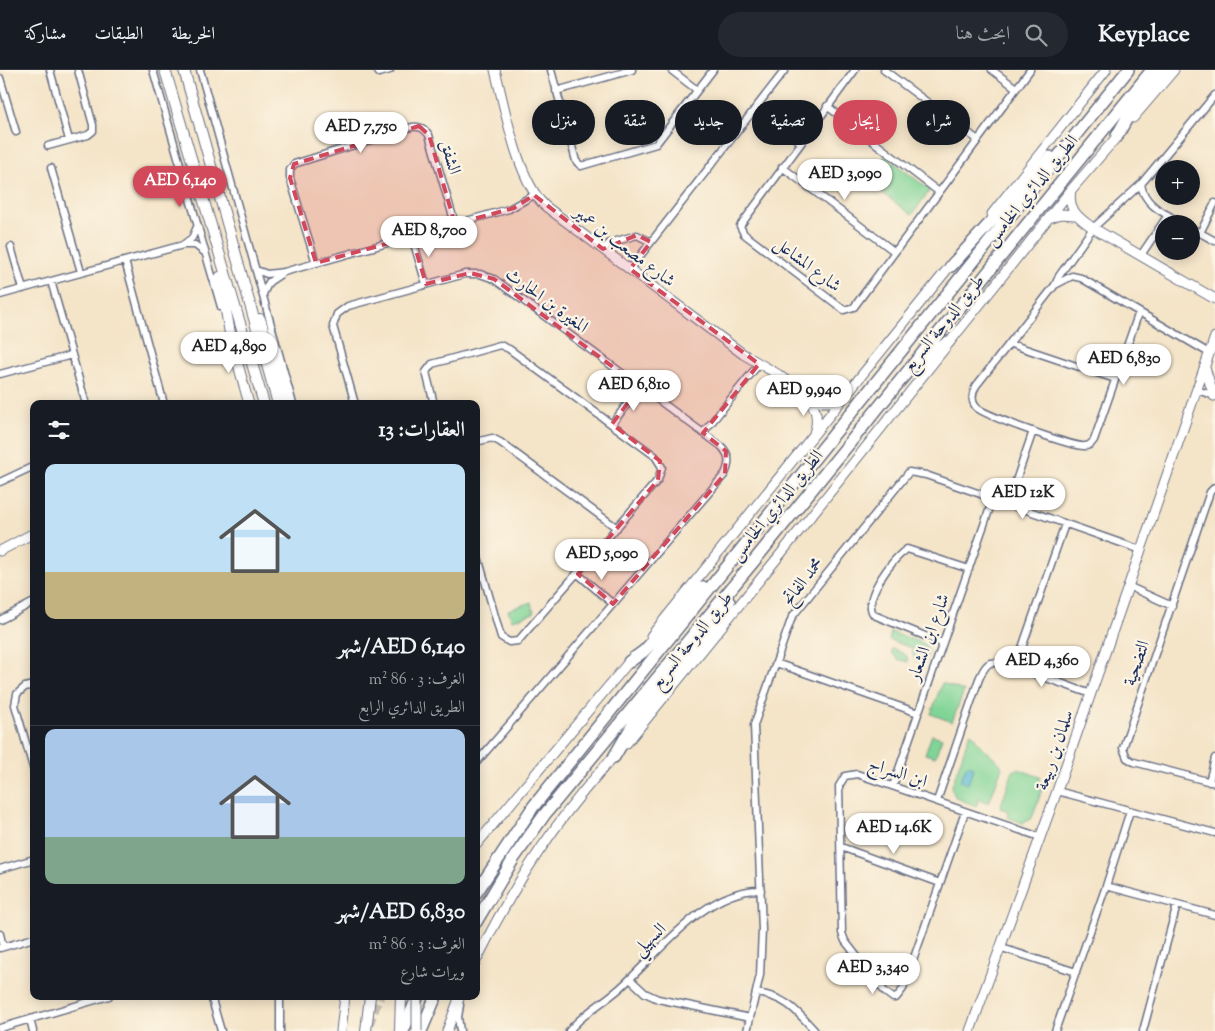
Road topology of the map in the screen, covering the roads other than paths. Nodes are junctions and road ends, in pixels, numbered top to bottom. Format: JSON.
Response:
{"nodes":[{"id":1,"x":50,"y":70,"type":"edge"},
{"id":2,"x":78,"y":70,"type":"edge"},
{"id":3,"x":153,"y":70,"type":"edge"},
{"id":4,"x":165,"y":70,"type":"edge"},
{"id":5,"x":184,"y":70,"type":"edge"},
{"id":6,"x":200,"y":70,"type":"edge"},
{"id":7,"x":376,"y":70,"type":"edge"},
{"id":8,"x":390,"y":70,"type":"edge"},
{"id":9,"x":495,"y":70,"type":"edge"},
{"id":10,"x":551,"y":70,"type":"edge"},
{"id":11,"x":632,"y":70,"type":"edge"},
{"id":12,"x":671,"y":70,"type":"edge"},
{"id":13,"x":713,"y":70,"type":"edge"},
{"id":14,"x":785,"y":70,"type":"edge"},
{"id":15,"x":855,"y":70,"type":"edge"},
{"id":16,"x":884,"y":70,"type":"edge"},
{"id":17,"x":992,"y":70,"type":"edge"},
{"id":18,"x":1030,"y":70,"type":"edge"},
{"id":19,"x":1106,"y":70,"type":"edge"},
{"id":20,"x":1128,"y":70,"type":"edge"},
{"id":21,"x":1152,"y":70,"type":"edge"},
{"id":22,"x":1164,"y":70,"type":"edge"},
{"id":23,"x":1174,"y":70,"type":"edge"},
{"id":24,"x":0,"y":78,"type":"edge"},
{"id":25,"x":1016,"y":88,"type":"junction"},
{"id":26,"x":697,"y":90,"type":"junction"},
{"id":27,"x":556,"y":91,"type":"junction"},
{"id":28,"x":1214,"y":97,"type":"edge"},
{"id":29,"x":763,"y":100,"type":"edge"},
{"id":30,"x":827,"y":106,"type":"junction"},
{"id":31,"x":1100,"y":106,"type":"junction"},
{"id":32,"x":823,"y":111,"type":"edge"},
{"id":33,"x":752,"y":114,"type":"edge"},
{"id":34,"x":16,"y":132,"type":"dead end"},
{"id":35,"x":1117,"y":136,"type":"junction"},
{"id":36,"x":69,"y":140,"type":"junction"},
{"id":37,"x":978,"y":140,"type":"junction"},
{"id":38,"x":798,"y":145,"type":"edge"},
{"id":39,"x":48,"y":146,"type":"dead end"},
{"id":40,"x":782,"y":167,"type":"junction"},
{"id":41,"x":51,"y":168,"type":"dead end"},
{"id":42,"x":1141,"y":184,"type":"junction"},
{"id":43,"x":1071,"y":190,"type":"junction"},
{"id":44,"x":939,"y":192,"type":"junction"},
{"id":45,"x":534,"y":195,"type":"junction"},
{"id":46,"x":1215,"y":203,"type":"edge"},
{"id":47,"x":1076,"y":215,"type":"junction"},
{"id":48,"x":1168,"y":215,"type":"edge"},
{"id":49,"x":1048,"y":219,"type":"junction"},
{"id":50,"x":455,"y":224,"type":"junction"},
{"id":51,"x":197,"y":227,"type":"junction"},
{"id":52,"x":1093,"y":228,"type":"junction"},
{"id":53,"x":1200,"y":233,"type":"joint"},
{"id":54,"x":212,"y":234,"type":"junction"},
{"id":55,"x":1155,"y":234,"type":"edge"},
{"id":56,"x":412,"y":237,"type":"junction"},
{"id":57,"x":1215,"y":241,"type":"edge"},
{"id":58,"x":651,"y":242,"type":"junction"},
{"id":59,"x":183,"y":245,"type":"junction"},
{"id":60,"x":11,"y":247,"type":"dead end"},
{"id":61,"x":603,"y":249,"type":"junction"},
{"id":62,"x":204,"y":252,"type":"junction"},
{"id":63,"x":895,"y":252,"type":"junction"},
{"id":64,"x":1141,"y":255,"type":"junction"},
{"id":65,"x":125,"y":260,"type":"junction"},
{"id":66,"x":316,"y":263,"type":"junction"},
{"id":67,"x":951,"y":266,"type":"junction"},
{"id":68,"x":240,"y":270,"type":"junction"},
{"id":69,"x":256,"y":270,"type":"junction"},
{"id":70,"x":630,"y":270,"type":"junction"},
{"id":71,"x":81,"y":272,"type":"junction"},
{"id":72,"x":284,"y":272,"type":"junction"},
{"id":73,"x":51,"y":281,"type":"junction"},
{"id":74,"x":426,"y":284,"type":"junction"},
{"id":75,"x":1055,"y":285,"type":"junction"},
{"id":76,"x":23,"y":289,"type":"junction"},
{"id":77,"x":263,"y":294,"type":"junction"},
{"id":78,"x":0,"y":295,"type":"edge"},
{"id":79,"x":1214,"y":297,"type":"edge"},
{"id":80,"x":1139,"y":312,"type":"junction"},
{"id":81,"x":1215,"y":337,"type":"edge"},
{"id":82,"x":231,"y":338,"type":"junction"},
{"id":83,"x":948,"y":342,"type":"junction"},
{"id":84,"x":1011,"y":344,"type":"junction"},
{"id":85,"x":1209,"y":353,"type":"junction"},
{"id":86,"x":72,"y":355,"type":"junction"},
{"id":87,"x":760,"y":364,"type":"junction"},
{"id":88,"x":1204,"y":368,"type":"junction"},
{"id":89,"x":0,"y":374,"type":"edge"},
{"id":90,"x":903,"y":376,"type":"junction"},
{"id":91,"x":1115,"y":379,"type":"junction"},
{"id":92,"x":640,"y":387,"type":"junction"},
{"id":93,"x":1197,"y":390,"type":"junction"},
{"id":94,"x":847,"y":395,"type":"junction"},
{"id":95,"x":806,"y":396,"type":"junction"},
{"id":96,"x":1214,"y":396,"type":"edge"},
{"id":97,"x":85,"y":400,"type":"edge"},
{"id":98,"x":163,"y":400,"type":"edge"},
{"id":99,"x":248,"y":400,"type":"edge"},
{"id":100,"x":263,"y":400,"type":"edge"},
{"id":101,"x":277,"y":400,"type":"edge"},
{"id":102,"x":287,"y":400,"type":"edge"},
{"id":103,"x":292,"y":400,"type":"edge"},
{"id":104,"x":354,"y":400,"type":"edge"},
{"id":105,"x":433,"y":400,"type":"edge"},
{"id":106,"x":612,"y":424,"type":"junction"},
{"id":107,"x":1033,"y":431,"type":"junction"},
{"id":108,"x":703,"y":434,"type":"junction"},
{"id":109,"x":813,"y":436,"type":"junction"},
{"id":110,"x":480,"y":441,"type":"edge"},
{"id":111,"x":30,"y":468,"type":"edge"},
{"id":112,"x":0,"y":482,"type":"edge"},
{"id":113,"x":1215,"y":487,"type":"edge"},
{"id":114,"x":993,"y":499,"type":"junction"},
{"id":115,"x":1008,"y":504,"type":"junction"},
{"id":116,"x":1065,"y":524,"type":"junction"},
{"id":117,"x":617,"y":528,"type":"junction"},
{"id":118,"x":30,"y":535,"type":"edge"},
{"id":119,"x":746,"y":546,"type":"junction"},
{"id":120,"x":1141,"y":550,"type":"junction"},
{"id":121,"x":0,"y":551,"type":"edge"},
{"id":122,"x":758,"y":556,"type":"junction"},
{"id":123,"x":480,"y":564,"type":"edge"},
{"id":124,"x":969,"y":570,"type":"junction"},
{"id":125,"x":578,"y":574,"type":"junction"},
{"id":126,"x":1128,"y":586,"type":"junction"},
{"id":127,"x":30,"y":604,"type":"edge"},
{"id":128,"x":613,"y":604,"type":"junction"},
{"id":129,"x":1172,"y":606,"type":"junction"},
{"id":130,"x":0,"y":620,"type":"edge"},
{"id":131,"x":942,"y":643,"type":"junction"},
{"id":132,"x":629,"y":662,"type":"junction"},
{"id":133,"x":776,"y":663,"type":"junction"},
{"id":134,"x":1015,"y":668,"type":"junction"},
{"id":135,"x":30,"y":686,"type":"edge"},
{"id":136,"x":1091,"y":694,"type":"junction"},
{"id":137,"x":918,"y":713,"type":"junction"},
{"id":138,"x":30,"y":756,"type":"edge"},
{"id":139,"x":614,"y":757,"type":"junction"},
{"id":140,"x":480,"y":758,"type":"edge"},
{"id":141,"x":1215,"y":758,"type":"edge"},
{"id":142,"x":1212,"y":782,"type":"edge"},
{"id":143,"x":893,"y":786,"type":"junction"},
{"id":144,"x":1057,"y":792,"type":"junction"},
{"id":145,"x":937,"y":801,"type":"junction"},
{"id":146,"x":1130,"y":811,"type":"junction"},
{"id":147,"x":965,"y":812,"type":"junction"},
{"id":148,"x":1215,"y":833,"type":"edge"},
{"id":149,"x":1040,"y":837,"type":"junction"},
{"id":150,"x":480,"y":840,"type":"edge"},
{"id":151,"x":841,"y":847,"type":"junction"},
{"id":152,"x":30,"y":860,"type":"edge"},
{"id":153,"x":0,"y":869,"type":"edge"},
{"id":154,"x":940,"y":883,"type":"junction"},
{"id":155,"x":1106,"y":886,"type":"junction"},
{"id":156,"x":480,"y":887,"type":"edge"},
{"id":157,"x":761,"y":890,"type":"junction"},
{"id":158,"x":1177,"y":905,"type":"junction"},
{"id":159,"x":480,"y":915,"type":"edge"},
{"id":160,"x":1215,"y":915,"type":"edge"},
{"id":161,"x":0,"y":934,"type":"edge"},
{"id":162,"x":30,"y":939,"type":"edge"},
{"id":163,"x":2,"y":948,"type":"edge"},
{"id":164,"x":1002,"y":948,"type":"junction"},
{"id":165,"x":480,"y":954,"type":"edge"},
{"id":166,"x":1076,"y":972,"type":"junction"},
{"id":167,"x":630,"y":979,"type":"junction"},
{"id":168,"x":756,"y":993,"type":"junction"},
{"id":169,"x":95,"y":1000,"type":"edge"},
{"id":170,"x":213,"y":1000,"type":"edge"},
{"id":171,"x":280,"y":1000,"type":"edge"},
{"id":172,"x":344,"y":1000,"type":"edge"},
{"id":173,"x":370,"y":1000,"type":"edge"},
{"id":174,"x":401,"y":1000,"type":"edge"},
{"id":175,"x":416,"y":1000,"type":"edge"},
{"id":176,"x":418,"y":1000,"type":"edge"},
{"id":177,"x":434,"y":1000,"type":"edge"},
{"id":178,"x":459,"y":1000,"type":"edge"},
{"id":179,"x":460,"y":1000,"type":"edge"},
{"id":180,"x":750,"y":1018,"type":"junction"},
{"id":181,"x":30,"y":1019,"type":"junction"},
{"id":182,"x":0,"y":1028,"type":"edge"},
{"id":183,"x":33,"y":1031,"type":"edge"},
{"id":184,"x":220,"y":1031,"type":"edge"},
{"id":185,"x":280,"y":1031,"type":"edge"},
{"id":186,"x":341,"y":1031,"type":"edge"},
{"id":187,"x":366,"y":1031,"type":"edge"},
{"id":188,"x":401,"y":1031,"type":"edge"},
{"id":189,"x":419,"y":1031,"type":"edge"},
{"id":190,"x":447,"y":1031,"type":"edge"},
{"id":191,"x":460,"y":1031,"type":"edge"},
{"id":192,"x":568,"y":1031,"type":"edge"},
{"id":193,"x":747,"y":1031,"type":"edge"},
{"id":194,"x":815,"y":1031,"type":"edge"},
{"id":195,"x":970,"y":1031,"type":"edge"},
{"id":196,"x":1055,"y":1031,"type":"edge"},
{"id":197,"x":1143,"y":1031,"type":"edge"}],
"edges":[{"from":1,"to":36,"type":"street"},
{"from":2,"to":36,"type":"street"},
{"from":3,"to":51,"type":"street"},
{"from":4,"to":54,"type":"main road"},
{"from":5,"to":68,"type":"main road"},
{"from":6,"to":69,"type":"street"},
{"from":7,"to":8,"type":"street"},
{"from":9,"to":45,"type":"street","name":"شارع مصعب بن عمير"},
{"from":10,"to":27,"type":"street"},
{"from":11,"to":27,"type":"street"},
{"from":12,"to":26,"type":"street"},
{"from":13,"to":26,"type":"street"},
{"from":14,"to":29,"type":"street"},
{"from":15,"to":30,"type":"street","name":"شارع المشاعل"},
{"from":16,"to":37,"type":"street"},
{"from":17,"to":25,"type":"street"},
{"from":18,"to":25,"type":"street","name":"شارع المشاعل"},
{"from":19,"to":67,"type":"street","name":"طريق الدوحة السريع"},
{"from":20,"to":31,"type":"highway","name":"الطريق الدائري الخامس"},
{"from":21,"to":90,"type":"highway","name":"الطريق الدائري الخامس"},
{"from":22,"to":35,"type":"highway"},
{"from":23,"to":35,"type":"street","name":"طريق الدوحة السريع"},
{"from":24,"to":34,"type":"street"},
{"from":25,"to":37,"type":"street","name":"شارع المشاعل"},
{"from":26,"to":27,"type":"street"},
{"from":28,"to":42,"type":"street"},
{"from":30,"to":32,"type":"street","name":"شارع المشاعل"},
{"from":30,"to":44,"type":"street"},
{"from":31,"to":67,"type":"highway"},
{"from":31,"to":119,"type":"highway","name":"الطريق الدائري الخامس"},
{"from":33,"to":58,"type":"street"},
{"from":35,"to":43,"type":"street","name":"طريق الدوحة السريع"},
{"from":36,"to":39,"type":"street"},
{"from":37,"to":44,"type":"street","name":"شارع المشاعل"},
{"from":38,"to":40,"type":"street","name":"شارع المشاعل"},
{"from":40,"to":63,"type":"street"},
{"from":40,"to":63,"type":"street","name":"شارع المشاعل"},
{"from":41,"to":71,"type":"street"},
{"from":42,"to":48,"type":"street"},
{"from":42,"to":52,"type":"street"},
{"from":43,"to":47,"type":"street"},
{"from":43,"to":49,"type":"street","name":"طريق الدوحة السريع"},
{"from":44,"to":63,"type":"street","name":"شارع المشاعل"},
{"from":45,"to":50,"type":"street"},
{"from":45,"to":61,"type":"street","name":"شارع مصعب بن عمير"},
{"from":46,"to":53,"type":"street"},
{"from":47,"to":49,"type":"street"},
{"from":47,"to":52,"type":"street"},
{"from":49,"to":83,"type":"street","name":"طريق الدوحة السريع"},
{"from":50,"to":56,"type":"street"},
{"from":50,"to":66,"type":"street","name":"الشفق"},
{"from":51,"to":59,"type":"street"},
{"from":51,"to":62,"type":"street"},
{"from":52,"to":64,"type":"street"},
{"from":52,"to":75,"type":"street"},
{"from":53,"to":57,"type":"street"},
{"from":54,"to":82,"type":"main road"},
{"from":54,"to":100,"type":"main road"},
{"from":55,"to":64,"type":"street"},
{"from":56,"to":66,"type":"street"},
{"from":56,"to":74,"type":"street"},
{"from":58,"to":61,"type":"street"},
{"from":58,"to":70,"type":"street"},
{"from":59,"to":62,"type":"street"},
{"from":59,"to":65,"type":"street"},
{"from":60,"to":76,"type":"street"},
{"from":61,"to":70,"type":"street","name":"شارع مصعب بن عمير"},
{"from":62,"to":82,"type":"street"},
{"from":64,"to":79,"type":"street"},
{"from":65,"to":71,"type":"street"},
{"from":65,"to":98,"type":"street"},
{"from":66,"to":72,"type":"street"},
{"from":67,"to":94,"type":"street","name":"طريق الدوحة السريع"},
{"from":68,"to":101,"type":"main road"},
{"from":68,"to":102,"type":"main road"},
{"from":69,"to":72,"type":"street"},
{"from":69,"to":77,"type":"street"},
{"from":70,"to":87,"type":"street","name":"شارع مصعب بن عمير"},
{"from":71,"to":73,"type":"street"},
{"from":72,"to":77,"type":"street"},
{"from":73,"to":76,"type":"street"},
{"from":73,"to":86,"type":"street"},
{"from":74,"to":92,"type":"street","name":"المغيرة بن الحارث"},
{"from":74,"to":104,"type":"street","name":"المغيرة بن الحارث"},
{"from":75,"to":80,"type":"street"},
{"from":75,"to":84,"type":"street"},
{"from":76,"to":78,"type":"street"},
{"from":77,"to":103,"type":"street"},
{"from":80,"to":85,"type":"street"},
{"from":80,"to":91,"type":"street"},
{"from":81,"to":85,"type":"street","name":"سلمان بن ربيعة"},
{"from":82,"to":99,"type":"street"},
{"from":83,"to":90,"type":"highway"},
{"from":83,"to":139,"type":"street","name":"طريق الدوحة السريع"},
{"from":84,"to":91,"type":"street"},
{"from":84,"to":107,"type":"street"},
{"from":85,"to":88,"type":"street","name":"سلمان بن ربيعة"},
{"from":86,"to":89,"type":"street"},
{"from":86,"to":97,"type":"street"},
{"from":87,"to":95,"type":"street","name":"شارع مصعب بن عمير"},
{"from":87,"to":108,"type":"street"},
{"from":88,"to":93,"type":"street","name":"سلمان بن ربيعة"},
{"from":88,"to":96,"type":"street"},
{"from":90,"to":122,"type":"highway","name":"الطريق الدائري الخامس"},
{"from":91,"to":107,"type":"street"},
{"from":92,"to":106,"type":"street"},
{"from":92,"to":108,"type":"street","name":"المغيرة بن الحارث"},
{"from":93,"to":96,"type":"street"},
{"from":93,"to":120,"type":"street","name":"سلمان بن ربيعة"},
{"from":94,"to":95,"type":"street","name":"شارع مصعب بن عمير"},
{"from":94,"to":109,"type":"street","name":"طريق الدوحة السريع"},
{"from":95,"to":109,"type":"street","name":"شارع مصعب بن عمير"},
{"from":105,"to":106,"type":"street"},
{"from":106,"to":117,"type":"street"},
{"from":107,"to":115,"type":"street"},
{"from":108,"to":128,"type":"street","name":"المغيرة بن الحارث"},
{"from":109,"to":132,"type":"street","name":"طريق الدوحة السريع"},
{"from":110,"to":117,"type":"street"},
{"from":111,"to":112,"type":"street"},
{"from":113,"to":129,"type":"street","name":"التضحية"},
{"from":114,"to":115,"type":"street","name":"محمد الفاتح"},
{"from":114,"to":124,"type":"street","name":"شارع ابن الشعار"},
{"from":114,"to":133,"type":"street","name":"محمد الفاتح"},
{"from":115,"to":116,"type":"street","name":"محمد الفاتح"},
{"from":116,"to":120,"type":"street","name":"محمد الفاتح"},
{"from":116,"to":134,"type":"street"},
{"from":117,"to":125,"type":"street"},
{"from":118,"to":121,"type":"street"},
{"from":119,"to":132,"type":"highway"},
{"from":119,"to":156,"type":"highway","name":"الطريق الدائري الخامس"},
{"from":120,"to":126,"type":"street","name":"سلمان بن ربيعة"},
{"from":122,"to":139,"type":"highway"},
{"from":122,"to":159,"type":"highway","name":"الطريق الدائري الخامس"},
{"from":123,"to":125,"type":"street"},
{"from":124,"to":131,"type":"street","name":"شارع ابن الشعار"},
{"from":124,"to":131,"type":"street"},
{"from":125,"to":128,"type":"street"},
{"from":126,"to":129,"type":"street"},
{"from":126,"to":136,"type":"street","name":"سلمان بن ربيعة"},
{"from":127,"to":130,"type":"street"},
{"from":128,"to":140,"type":"street","name":"المغيرة بن الحارث"},
{"from":129,"to":142,"type":"street","name":"التضحية"},
{"from":131,"to":137,"type":"street","name":"شارع ابن الشعار"},
{"from":132,"to":150,"type":"street","name":"طريق الدوحة السريع"},
{"from":133,"to":137,"type":"street"},
{"from":133,"to":157,"type":"street","name":"محمد الفاتح"},
{"from":134,"to":136,"type":"street"},
{"from":134,"to":145,"type":"street"},
{"from":135,"to":138,"type":"street"},
{"from":136,"to":144,"type":"street","name":"سلمان بن ربيعة"},
{"from":137,"to":143,"type":"street","name":"شارع ابن الشعار"},
{"from":139,"to":165,"type":"street","name":"طريق الدوحة السريع"},
{"from":141,"to":142,"type":"street"},
{"from":143,"to":145,"type":"street","name":"ابن السراج"},
{"from":143,"to":151,"type":"street","name":"ابن السراج"},
{"from":144,"to":146,"type":"street"},
{"from":144,"to":149,"type":"street","name":"سلمان بن ربيعة"},
{"from":145,"to":147,"type":"street","name":"ابن السراج"},
{"from":146,"to":148,"type":"street"},
{"from":146,"to":155,"type":"street"},
{"from":147,"to":149,"type":"street","name":"ابن السراج"},
{"from":147,"to":154,"type":"street","name":"ابن السراج"},
{"from":149,"to":164,"type":"street","name":"سلمان بن ربيعة"},
{"from":151,"to":154,"type":"street"},
{"from":151,"to":154,"type":"street","name":"ابن السراج"},
{"from":152,"to":153,"type":"street"},
{"from":155,"to":158,"type":"street"},
{"from":155,"to":166,"type":"street"},
{"from":157,"to":167,"type":"street","name":"السهيلي"},
{"from":157,"to":168,"type":"street","name":"محمد الفاتح"},
{"from":158,"to":160,"type":"street"},
{"from":158,"to":197,"type":"street"},
{"from":161,"to":163,"type":"street"},
{"from":162,"to":163,"type":"street"},
{"from":164,"to":166,"type":"street"},
{"from":164,"to":195,"type":"street","name":"سلمان بن ربيعة"},
{"from":166,"to":196,"type":"street"},
{"from":167,"to":180,"type":"street"},
{"from":167,"to":192,"type":"street","name":"السهيلي"},
{"from":168,"to":180,"type":"street","name":"محمد الفاتح"},
{"from":168,"to":194,"type":"street"},
{"from":169,"to":181,"type":"street"},
{"from":170,"to":184,"type":"street"},
{"from":171,"to":185,"type":"street"},
{"from":172,"to":186,"type":"street"},
{"from":173,"to":187,"type":"main road"},
{"from":174,"to":188,"type":"main road"},
{"from":175,"to":188,"type":"highway"},
{"from":176,"to":189,"type":"street","bridge":true},
{"from":177,"to":189,"type":"highway"},
{"from":178,"to":190,"type":"street"},
{"from":179,"to":191,"type":"street"},
{"from":180,"to":193,"type":"street","name":"محمد الفاتح"},
{"from":181,"to":182,"type":"street"},
{"from":181,"to":183,"type":"street"}]}
